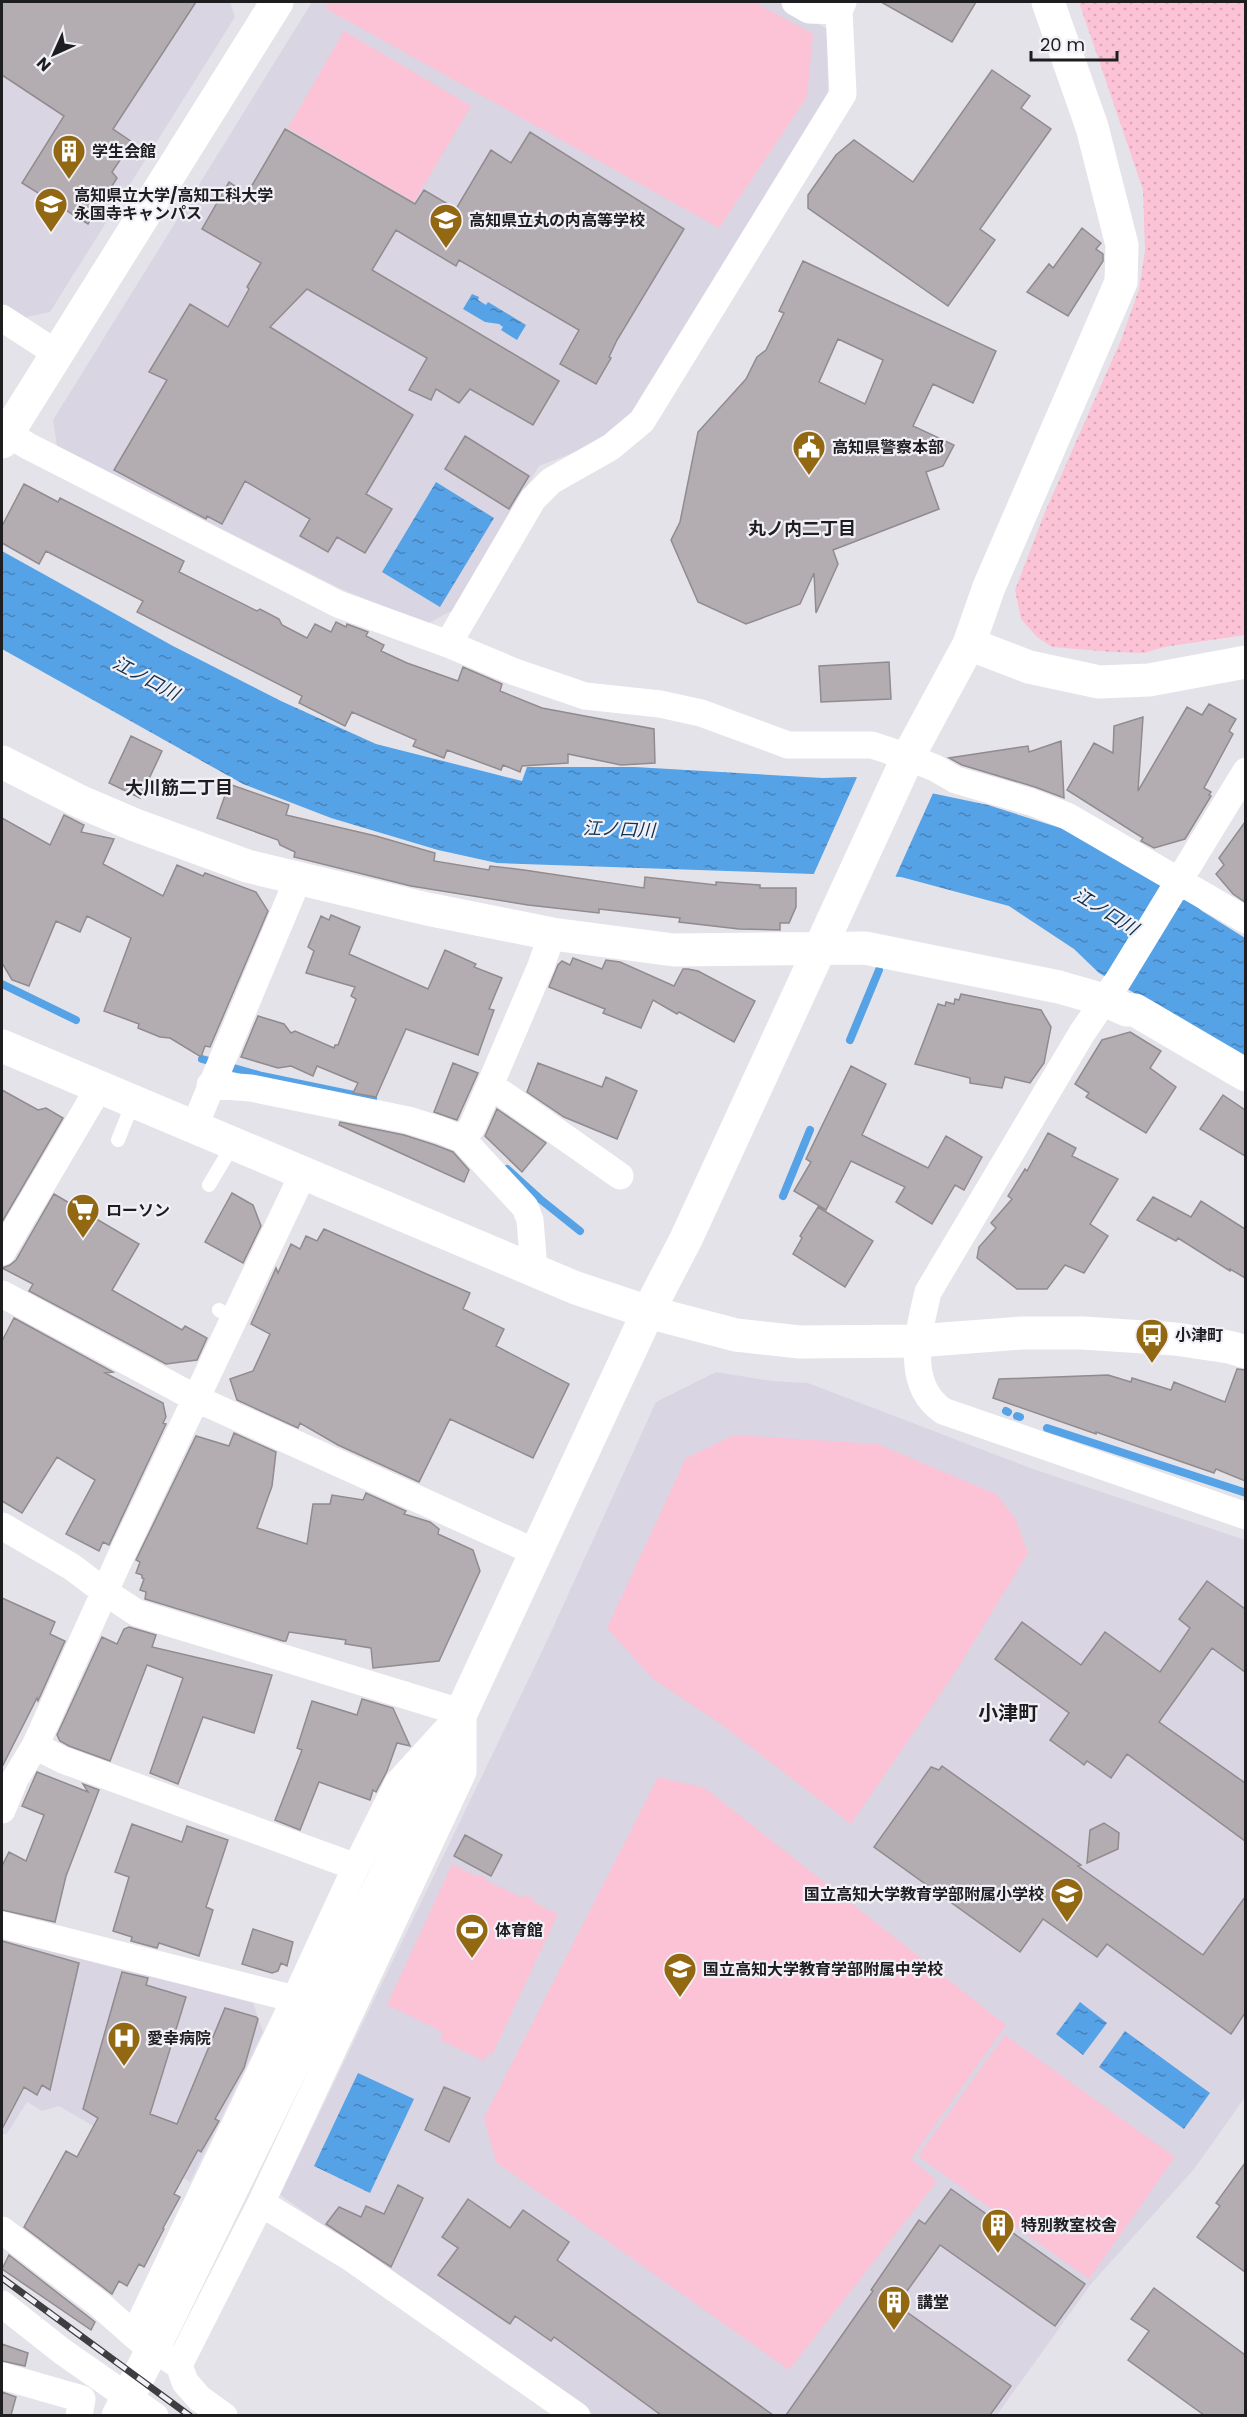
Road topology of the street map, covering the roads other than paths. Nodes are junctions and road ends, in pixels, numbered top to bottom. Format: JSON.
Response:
{"nodes":[{"id":1,"x":277,"y":2,"type":"edge"},
{"id":2,"x":795,"y":2,"type":"edge"},
{"id":3,"x":1048,"y":2,"type":"edge"},
{"id":4,"x":841,"y":6,"type":"edge"},
{"id":5,"x":2,"y":318,"type":"edge"},
{"id":6,"x":56,"y":353,"type":"junction"},
{"id":7,"x":4,"y":437,"type":"edge"},
{"id":8,"x":448,"y":644,"type":"junction"},
{"id":9,"x":969,"y":644,"type":"junction"},
{"id":10,"x":1245,"y":662,"type":"edge"},
{"id":11,"x":2,"y":762,"type":"edge"},
{"id":12,"x":904,"y":767,"type":"junction"},
{"id":13,"x":1245,"y":771,"type":"edge"},
{"id":14,"x":298,"y":879,"type":"junction"},
{"id":15,"x":1176,"y":884,"type":"junction"},
{"id":16,"x":1245,"y":920,"type":"edge"},
{"id":17,"x":552,"y":934,"type":"junction"},
{"id":18,"x":820,"y":948,"type":"junction"},
{"id":19,"x":1110,"y":992,"type":"junction"},
{"id":20,"x":2,"y":1046,"type":"edge"},
{"id":21,"x":216,"y":1073,"type":"junction"},
{"id":22,"x":1245,"y":1075,"type":"edge"},
{"id":23,"x":490,"y":1085,"type":"junction"},
{"id":24,"x":100,"y":1086,"type":"junction"},
{"id":25,"x":134,"y":1100,"type":"junction"},
{"id":26,"x":195,"y":1125,"type":"junction"},
{"id":27,"x":467,"y":1133,"type":"junction"},
{"id":28,"x":118,"y":1140,"type":"dead end"},
{"id":29,"x":234,"y":1143,"type":"junction"},
{"id":30,"x":303,"y":1174,"type":"junction"},
{"id":31,"x":620,"y":1176,"type":"dead end"},
{"id":32,"x":209,"y":1185,"type":"dead end"},
{"id":33,"x":2,"y":1252,"type":"edge"},
{"id":34,"x":534,"y":1270,"type":"junction"},
{"id":35,"x":2,"y":1294,"type":"edge"},
{"id":36,"x":648,"y":1312,"type":"junction"},
{"id":37,"x":917,"y":1341,"type":"junction"},
{"id":38,"x":1245,"y":1352,"type":"edge"},
{"id":39,"x":197,"y":1399,"type":"junction"},
{"id":40,"x":1245,"y":1516,"type":"edge"},
{"id":41,"x":2,"y":1526,"type":"edge"},
{"id":42,"x":537,"y":1553,"type":"junction"},
{"id":43,"x":105,"y":1592,"type":"junction"},
{"id":44,"x":463,"y":1713,"type":"junction"},
{"id":45,"x":35,"y":1746,"type":"junction"},
{"id":46,"x":8,"y":1776,"type":"edge"},
{"id":47,"x":2,"y":1810,"type":"edge"},
{"id":48,"x":356,"y":1866,"type":"junction"},
{"id":49,"x":2,"y":1925,"type":"edge"},
{"id":50,"x":295,"y":1999,"type":"junction"},
{"id":51,"x":261,"y":2203,"type":"junction"},
{"id":52,"x":2,"y":2230,"type":"edge"},
{"id":53,"x":2,"y":2304,"type":"edge"},
{"id":54,"x":138,"y":2338,"type":"junction"},
{"id":55,"x":176,"y":2363,"type":"junction"},
{"id":56,"x":2,"y":2376,"type":"edge"},
{"id":57,"x":79,"y":2415,"type":"edge"},
{"id":58,"x":118,"y":2415,"type":"edge"},
{"id":59,"x":155,"y":2415,"type":"edge"},
{"id":60,"x":224,"y":2415,"type":"edge"},
{"id":61,"x":577,"y":2415,"type":"edge"}],
"edges":[{"from":1,"to":6,"type":"street"},
{"from":2,"to":4,"type":"street"},
{"from":3,"to":9,"type":"street"},
{"from":4,"to":8,"type":"street"},
{"from":5,"to":6,"type":"street"},
{"from":6,"to":7,"type":"street"},
{"from":7,"to":8,"type":"street"},
{"from":8,"to":12,"type":"street"},
{"from":9,"to":10,"type":"street"},
{"from":9,"to":12,"type":"street"},
{"from":11,"to":14,"type":"street"},
{"from":12,"to":15,"type":"street"},
{"from":12,"to":18,"type":"street"},
{"from":13,"to":15,"type":"street"},
{"from":14,"to":17,"type":"street"},
{"from":14,"to":21,"type":"street"},
{"from":15,"to":16,"type":"street"},
{"from":15,"to":19,"type":"street"},
{"from":17,"to":18,"type":"street"},
{"from":17,"to":23,"type":"street"},
{"from":18,"to":19,"type":"street"},
{"from":18,"to":36,"type":"street"},
{"from":19,"to":22,"type":"street"},
{"from":19,"to":37,"type":"street"},
{"from":20,"to":24,"type":"street"},
{"from":21,"to":26,"type":"street"},
{"from":21,"to":27,"type":"street"},
{"from":23,"to":27,"type":"street"},
{"from":23,"to":31,"type":"street"},
{"from":24,"to":25,"type":"street"},
{"from":24,"to":33,"type":"street"},
{"from":25,"to":26,"type":"street"},
{"from":25,"to":28,"type":"lane"},
{"from":26,"to":29,"type":"street"},
{"from":27,"to":34,"type":"street"},
{"from":29,"to":30,"type":"street"},
{"from":29,"to":32,"type":"lane"},
{"from":30,"to":34,"type":"street"},
{"from":30,"to":39,"type":"street"},
{"from":34,"to":36,"type":"street"},
{"from":35,"to":39,"type":"street"},
{"from":36,"to":37,"type":"street"},
{"from":36,"to":42,"type":"street"},
{"from":37,"to":38,"type":"street"},
{"from":37,"to":40,"type":"street"},
{"from":39,"to":42,"type":"street"},
{"from":39,"to":43,"type":"street"},
{"from":41,"to":43,"type":"street"},
{"from":42,"to":44,"type":"street"},
{"from":43,"to":44,"type":"street"},
{"from":43,"to":45,"type":"street"},
{"from":44,"to":48,"type":"street"},
{"from":44,"to":51,"type":"street"},
{"from":44,"to":58,"type":"street"},
{"from":45,"to":46,"type":"street"},
{"from":45,"to":48,"type":"street"},
{"from":46,"to":47,"type":"street"},
{"from":48,"to":50,"type":"street"},
{"from":49,"to":50,"type":"street"},
{"from":50,"to":54,"type":"street"},
{"from":51,"to":55,"type":"street"},
{"from":51,"to":61,"type":"street"},
{"from":52,"to":54,"type":"street"},
{"from":53,"to":59,"type":"street"},
{"from":54,"to":55,"type":"street"},
{"from":55,"to":60,"type":"street"},
{"from":56,"to":57,"type":"street"}]}
